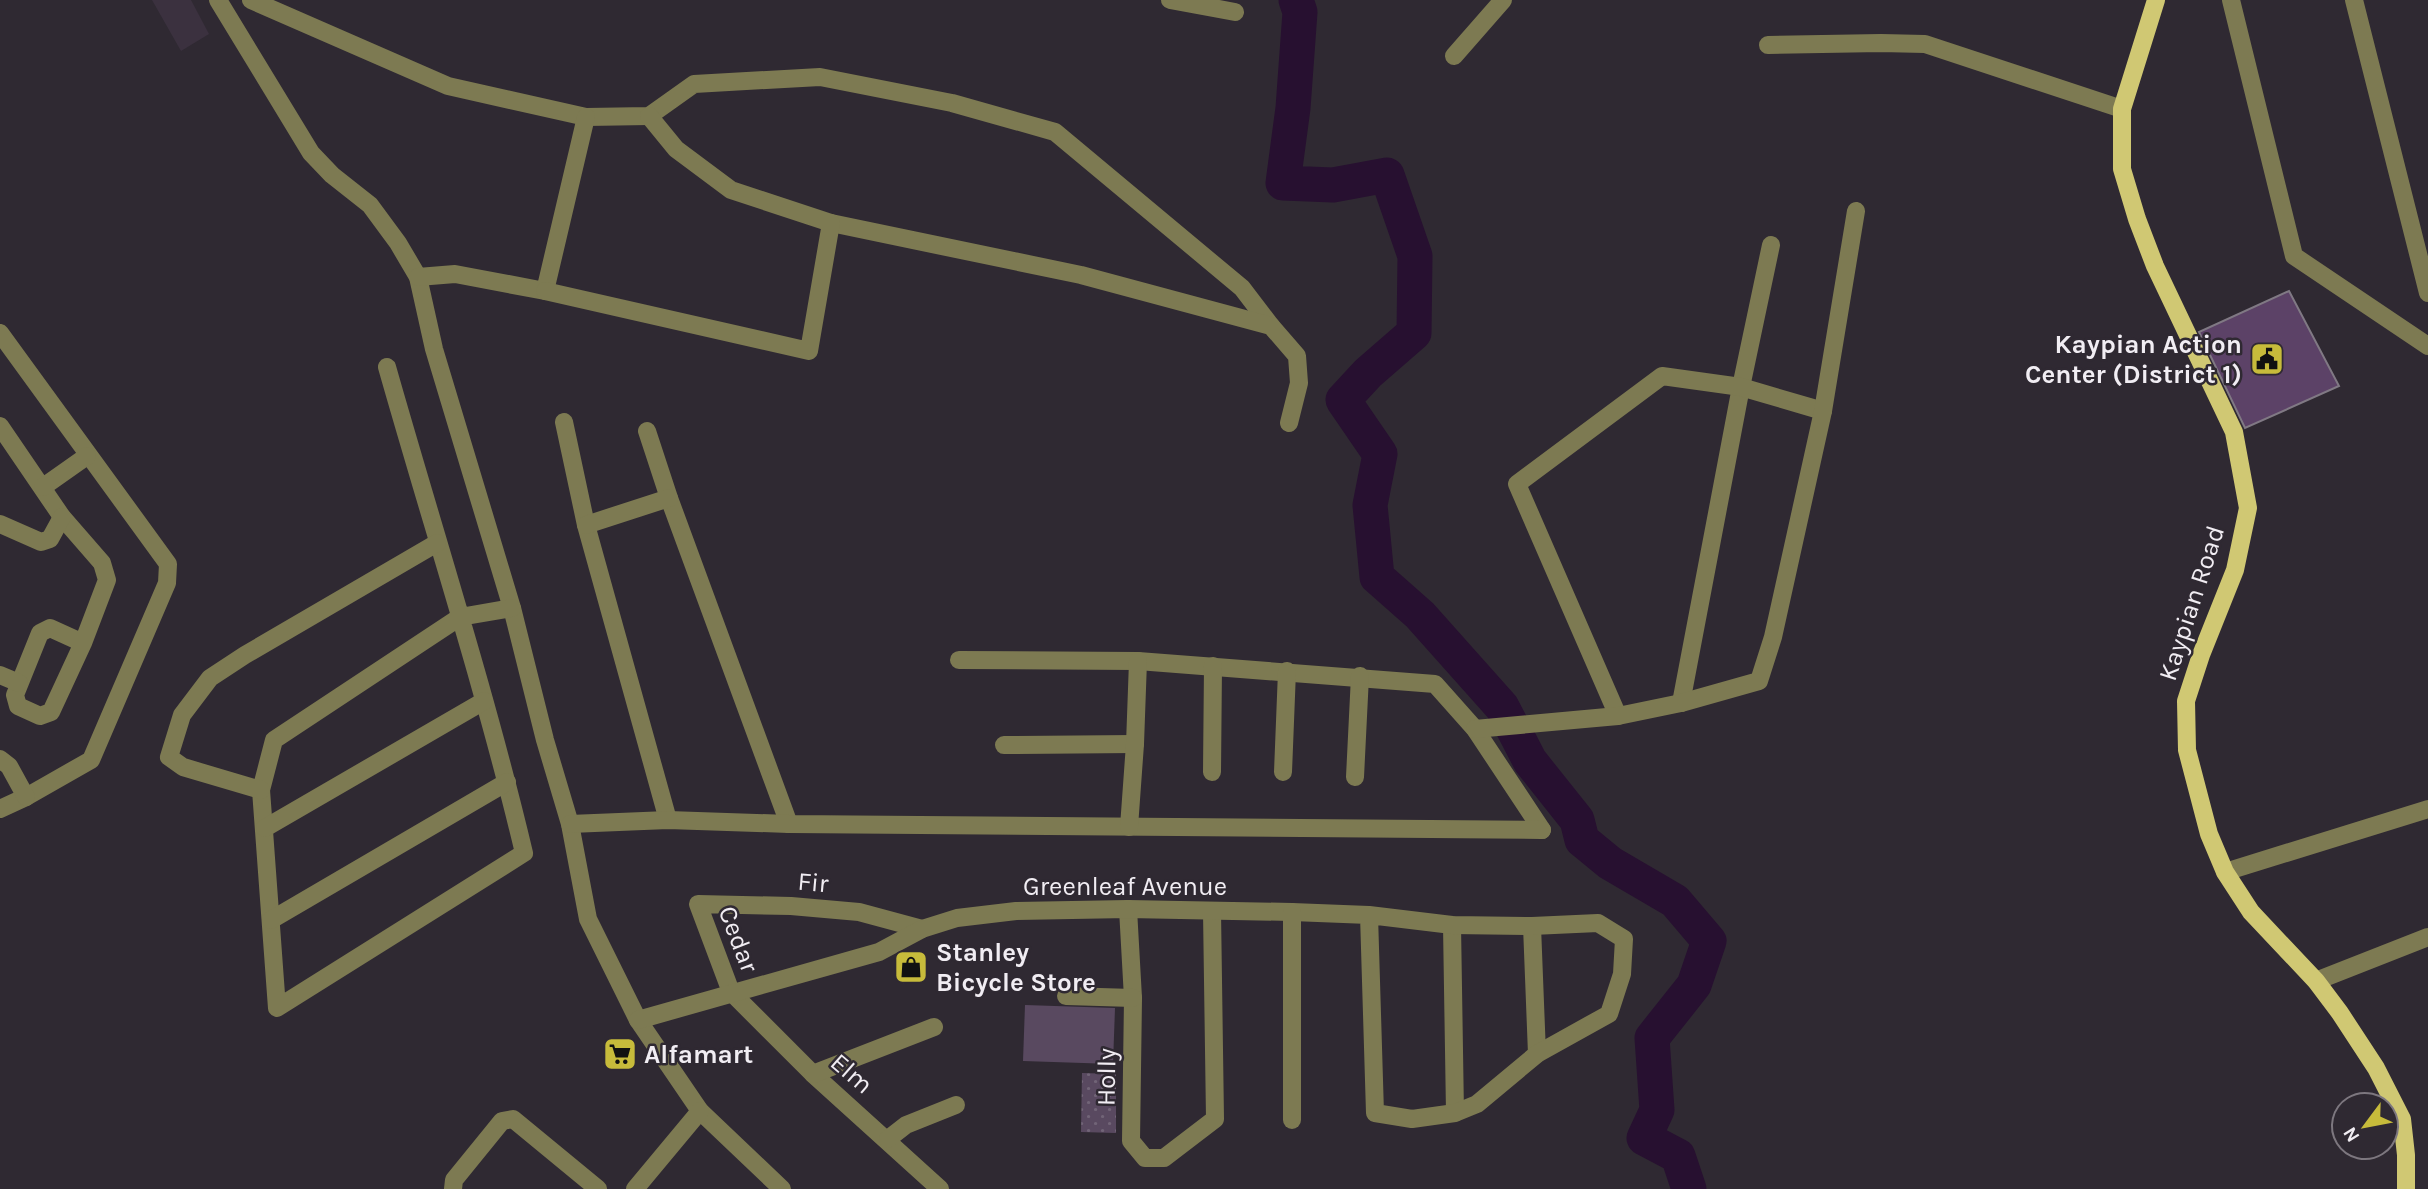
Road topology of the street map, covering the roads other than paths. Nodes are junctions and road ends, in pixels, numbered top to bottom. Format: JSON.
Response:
{"nodes":[{"id":1,"x":218,"y":0,"type":"edge"},
{"id":2,"x":251,"y":0,"type":"edge"},
{"id":3,"x":1170,"y":0,"type":"edge"},
{"id":4,"x":2157,"y":0,"type":"edge"},
{"id":5,"x":2231,"y":0,"type":"edge"},
{"id":6,"x":2354,"y":0,"type":"edge"},
{"id":7,"x":1501,"y":1,"type":"edge"},
{"id":8,"x":1236,"y":12,"type":"dead end"},
{"id":9,"x":1768,"y":45,"type":"dead end"},
{"id":10,"x":1454,"y":56,"type":"dead end"},
{"id":11,"x":2122,"y":109,"type":"junction"},
{"id":12,"x":649,"y":116,"type":"junction"},
{"id":13,"x":586,"y":117,"type":"junction"},
{"id":14,"x":1856,"y":211,"type":"dead end"},
{"id":15,"x":831,"y":223,"type":"junction"},
{"id":16,"x":1771,"y":245,"type":"dead end"},
{"id":17,"x":418,"y":277,"type":"junction"},
{"id":18,"x":545,"y":290,"type":"junction"},
{"id":19,"x":2428,"y":293,"type":"edge"},
{"id":20,"x":1271,"y":326,"type":"junction"},
{"id":21,"x":0,"y":333,"type":"edge"},
{"id":22,"x":2428,"y":346,"type":"edge"},
{"id":23,"x":387,"y":367,"type":"dead end"},
{"id":24,"x":1741,"y":387,"type":"junction"},
{"id":25,"x":1823,"y":411,"type":"junction"},
{"id":26,"x":564,"y":422,"type":"dead end"},
{"id":27,"x":1289,"y":423,"type":"dead end"},
{"id":28,"x":0,"y":426,"type":"edge"},
{"id":29,"x":647,"y":432,"type":"dead end"},
{"id":30,"x":87,"y":456,"type":"junction"},
{"id":31,"x":43,"y":487,"type":"junction"},
{"id":32,"x":669,"y":498,"type":"junction"},
{"id":33,"x":62,"y":517,"type":"junction"},
{"id":34,"x":0,"y":524,"type":"edge"},
{"id":35,"x":586,"y":525,"type":"junction"},
{"id":36,"x":437,"y":543,"type":"junction"},
{"id":37,"x":512,"y":608,"type":"junction"},
{"id":38,"x":460,"y":617,"type":"junction"},
{"id":39,"x":83,"y":642,"type":"junction"},
{"id":40,"x":959,"y":660,"type":"dead end"},
{"id":41,"x":1138,"y":661,"type":"junction"},
{"id":42,"x":1213,"y":666,"type":"junction"},
{"id":43,"x":1287,"y":671,"type":"junction"},
{"id":44,"x":0,"y":675,"type":"edge"},
{"id":45,"x":1360,"y":676,"type":"junction"},
{"id":46,"x":19,"y":683,"type":"junction"},
{"id":47,"x":484,"y":701,"type":"junction"},
{"id":48,"x":1681,"y":703,"type":"junction"},
{"id":49,"x":1618,"y":716,"type":"junction"},
{"id":50,"x":1482,"y":728,"type":"junction"},
{"id":51,"x":1135,"y":744,"type":"junction"},
{"id":52,"x":1004,"y":745,"type":"dead end"},
{"id":53,"x":0,"y":759,"type":"edge"},
{"id":54,"x":1212,"y":772,"type":"dead end"},
{"id":55,"x":1283,"y":772,"type":"dead end"},
{"id":56,"x":1355,"y":777,"type":"dead end"},
{"id":57,"x":507,"y":782,"type":"junction"},
{"id":58,"x":261,"y":790,"type":"junction"},
{"id":59,"x":26,"y":797,"type":"junction"},
{"id":60,"x":0,"y":808,"type":"edge"},
{"id":61,"x":2428,"y":808,"type":"edge"},
{"id":62,"x":668,"y":820,"type":"junction"},
{"id":63,"x":570,"y":824,"type":"junction"},
{"id":64,"x":789,"y":824,"type":"junction"},
{"id":65,"x":1129,"y":827,"type":"junction"},
{"id":66,"x":265,"y":828,"type":"junction"},
{"id":67,"x":2225,"y":872,"type":"junction"},
{"id":68,"x":698,"y":904,"type":"joint"},
{"id":69,"x":1128,"y":909,"type":"junction"},
{"id":70,"x":1212,"y":911,"type":"junction"},
{"id":71,"x":1292,"y":912,"type":"junction"},
{"id":72,"x":1370,"y":915,"type":"junction"},
{"id":73,"x":271,"y":920,"type":"junction"},
{"id":74,"x":1452,"y":925,"type":"junction"},
{"id":75,"x":1532,"y":926,"type":"junction"},
{"id":76,"x":922,"y":929,"type":"junction"},
{"id":77,"x":2428,"y":937,"type":"edge"},
{"id":78,"x":2316,"y":981,"type":"junction"},
{"id":79,"x":732,"y":992,"type":"junction"},
{"id":80,"x":1066,"y":996,"type":"dead end"},
{"id":81,"x":1133,"y":998,"type":"junction"},
{"id":82,"x":638,"y":1020,"type":"junction"},
{"id":83,"x":934,"y":1027,"type":"dead end"},
{"id":84,"x":1537,"y":1054,"type":"junction"},
{"id":85,"x":813,"y":1074,"type":"junction"},
{"id":86,"x":956,"y":1105,"type":"dead end"},
{"id":87,"x":700,"y":1111,"type":"junction"},
{"id":88,"x":1455,"y":1112,"type":"junction"},
{"id":89,"x":1292,"y":1119,"type":"dead end"},
{"id":90,"x":888,"y":1139,"type":"junction"},
{"id":91,"x":453,"y":1189,"type":"edge"},
{"id":92,"x":598,"y":1189,"type":"edge"},
{"id":93,"x":635,"y":1189,"type":"edge"},
{"id":94,"x":782,"y":1189,"type":"edge"},
{"id":95,"x":940,"y":1189,"type":"edge"},
{"id":96,"x":2406,"y":1189,"type":"edge"}],
"edges":[{"from":1,"to":17,"type":"street"},
{"from":2,"to":13,"type":"street"},
{"from":3,"to":8,"type":"street"},
{"from":4,"to":11,"type":"main road","name":"Kaypian Road"},
{"from":5,"to":22,"type":"street"},
{"from":6,"to":19,"type":"street"},
{"from":7,"to":10,"type":"street"},
{"from":9,"to":11,"type":"street"},
{"from":11,"to":67,"type":"main road","name":"Kaypian Road"},
{"from":12,"to":13,"type":"street"},
{"from":12,"to":15,"type":"street"},
{"from":12,"to":20,"type":"street"},
{"from":13,"to":18,"type":"street"},
{"from":14,"to":25,"type":"street"},
{"from":15,"to":18,"type":"street"},
{"from":15,"to":20,"type":"street"},
{"from":16,"to":24,"type":"street"},
{"from":17,"to":18,"type":"street"},
{"from":17,"to":37,"type":"street"},
{"from":20,"to":27,"type":"street"},
{"from":21,"to":30,"type":"street"},
{"from":23,"to":36,"type":"street"},
{"from":24,"to":25,"type":"street"},
{"from":24,"to":48,"type":"street"},
{"from":24,"to":49,"type":"street"},
{"from":25,"to":48,"type":"street"},
{"from":26,"to":35,"type":"street"},
{"from":28,"to":31,"type":"street"},
{"from":29,"to":32,"type":"street"},
{"from":30,"to":31,"type":"street"},
{"from":30,"to":59,"type":"street"},
{"from":31,"to":33,"type":"street"},
{"from":32,"to":35,"type":"street"},
{"from":32,"to":64,"type":"street"},
{"from":33,"to":34,"type":"street"},
{"from":33,"to":39,"type":"street"},
{"from":35,"to":62,"type":"street"},
{"from":36,"to":38,"type":"street"},
{"from":36,"to":58,"type":"street"},
{"from":37,"to":38,"type":"street"},
{"from":37,"to":63,"type":"street"},
{"from":38,"to":47,"type":"street"},
{"from":38,"to":58,"type":"street"},
{"from":39,"to":46,"type":"street"},
{"from":39,"to":46,"type":"street"},
{"from":40,"to":41,"type":"street"},
{"from":41,"to":42,"type":"street"},
{"from":41,"to":51,"type":"street"},
{"from":42,"to":43,"type":"street"},
{"from":42,"to":54,"type":"street"},
{"from":43,"to":45,"type":"street"},
{"from":43,"to":55,"type":"street"},
{"from":44,"to":46,"type":"street"},
{"from":45,"to":50,"type":"street"},
{"from":45,"to":56,"type":"street"},
{"from":47,"to":57,"type":"street"},
{"from":47,"to":66,"type":"street"},
{"from":48,"to":49,"type":"street"},
{"from":49,"to":50,"type":"street"},
{"from":50,"to":65,"type":"street"},
{"from":51,"to":52,"type":"street"},
{"from":51,"to":65,"type":"street"},
{"from":53,"to":59,"type":"street"},
{"from":57,"to":73,"type":"street"},
{"from":57,"to":73,"type":"street"},
{"from":58,"to":66,"type":"street"},
{"from":59,"to":60,"type":"street"},
{"from":61,"to":67,"type":"street"},
{"from":62,"to":63,"type":"street"},
{"from":62,"to":64,"type":"street"},
{"from":63,"to":82,"type":"street"},
{"from":64,"to":65,"type":"street"},
{"from":66,"to":73,"type":"street"},
{"from":67,"to":78,"type":"main road","name":"Kaypian Road"},
{"from":68,"to":76,"type":"street","name":"Fir"},
{"from":68,"to":79,"type":"street","name":"Cedar"},
{"from":69,"to":70,"type":"street","name":"Greenleaf Avenue"},
{"from":69,"to":76,"type":"street","name":"Greenleaf Avenue"},
{"from":69,"to":81,"type":"street","name":"Holly"},
{"from":70,"to":71,"type":"street","name":"Greenleaf Avenue"},
{"from":70,"to":81,"type":"street","name":"Holly"},
{"from":71,"to":72,"type":"street","name":"Greenleaf Avenue"},
{"from":71,"to":89,"type":"street"},
{"from":72,"to":74,"type":"street","name":"Greenleaf Avenue"},
{"from":72,"to":88,"type":"street"},
{"from":74,"to":75,"type":"street","name":"Greenleaf Avenue"},
{"from":74,"to":88,"type":"street"},
{"from":75,"to":84,"type":"street"},
{"from":75,"to":84,"type":"street","name":"Greenleaf Avenue"},
{"from":76,"to":79,"type":"street","name":"Greenleaf Avenue"},
{"from":77,"to":78,"type":"street"},
{"from":78,"to":96,"type":"main road","name":"Kaypian Road"},
{"from":79,"to":82,"type":"street","name":"Greenleaf Avenue"},
{"from":79,"to":85,"type":"street","name":"Elm"},
{"from":80,"to":81,"type":"street"},
{"from":82,"to":87,"type":"street"},
{"from":83,"to":85,"type":"street"},
{"from":84,"to":88,"type":"street"},
{"from":85,"to":90,"type":"street","name":"Elm"},
{"from":86,"to":90,"type":"street"},
{"from":87,"to":93,"type":"street"},
{"from":87,"to":94,"type":"street"},
{"from":90,"to":95,"type":"street","name":"Elm"},
{"from":91,"to":92,"type":"street"}]}
